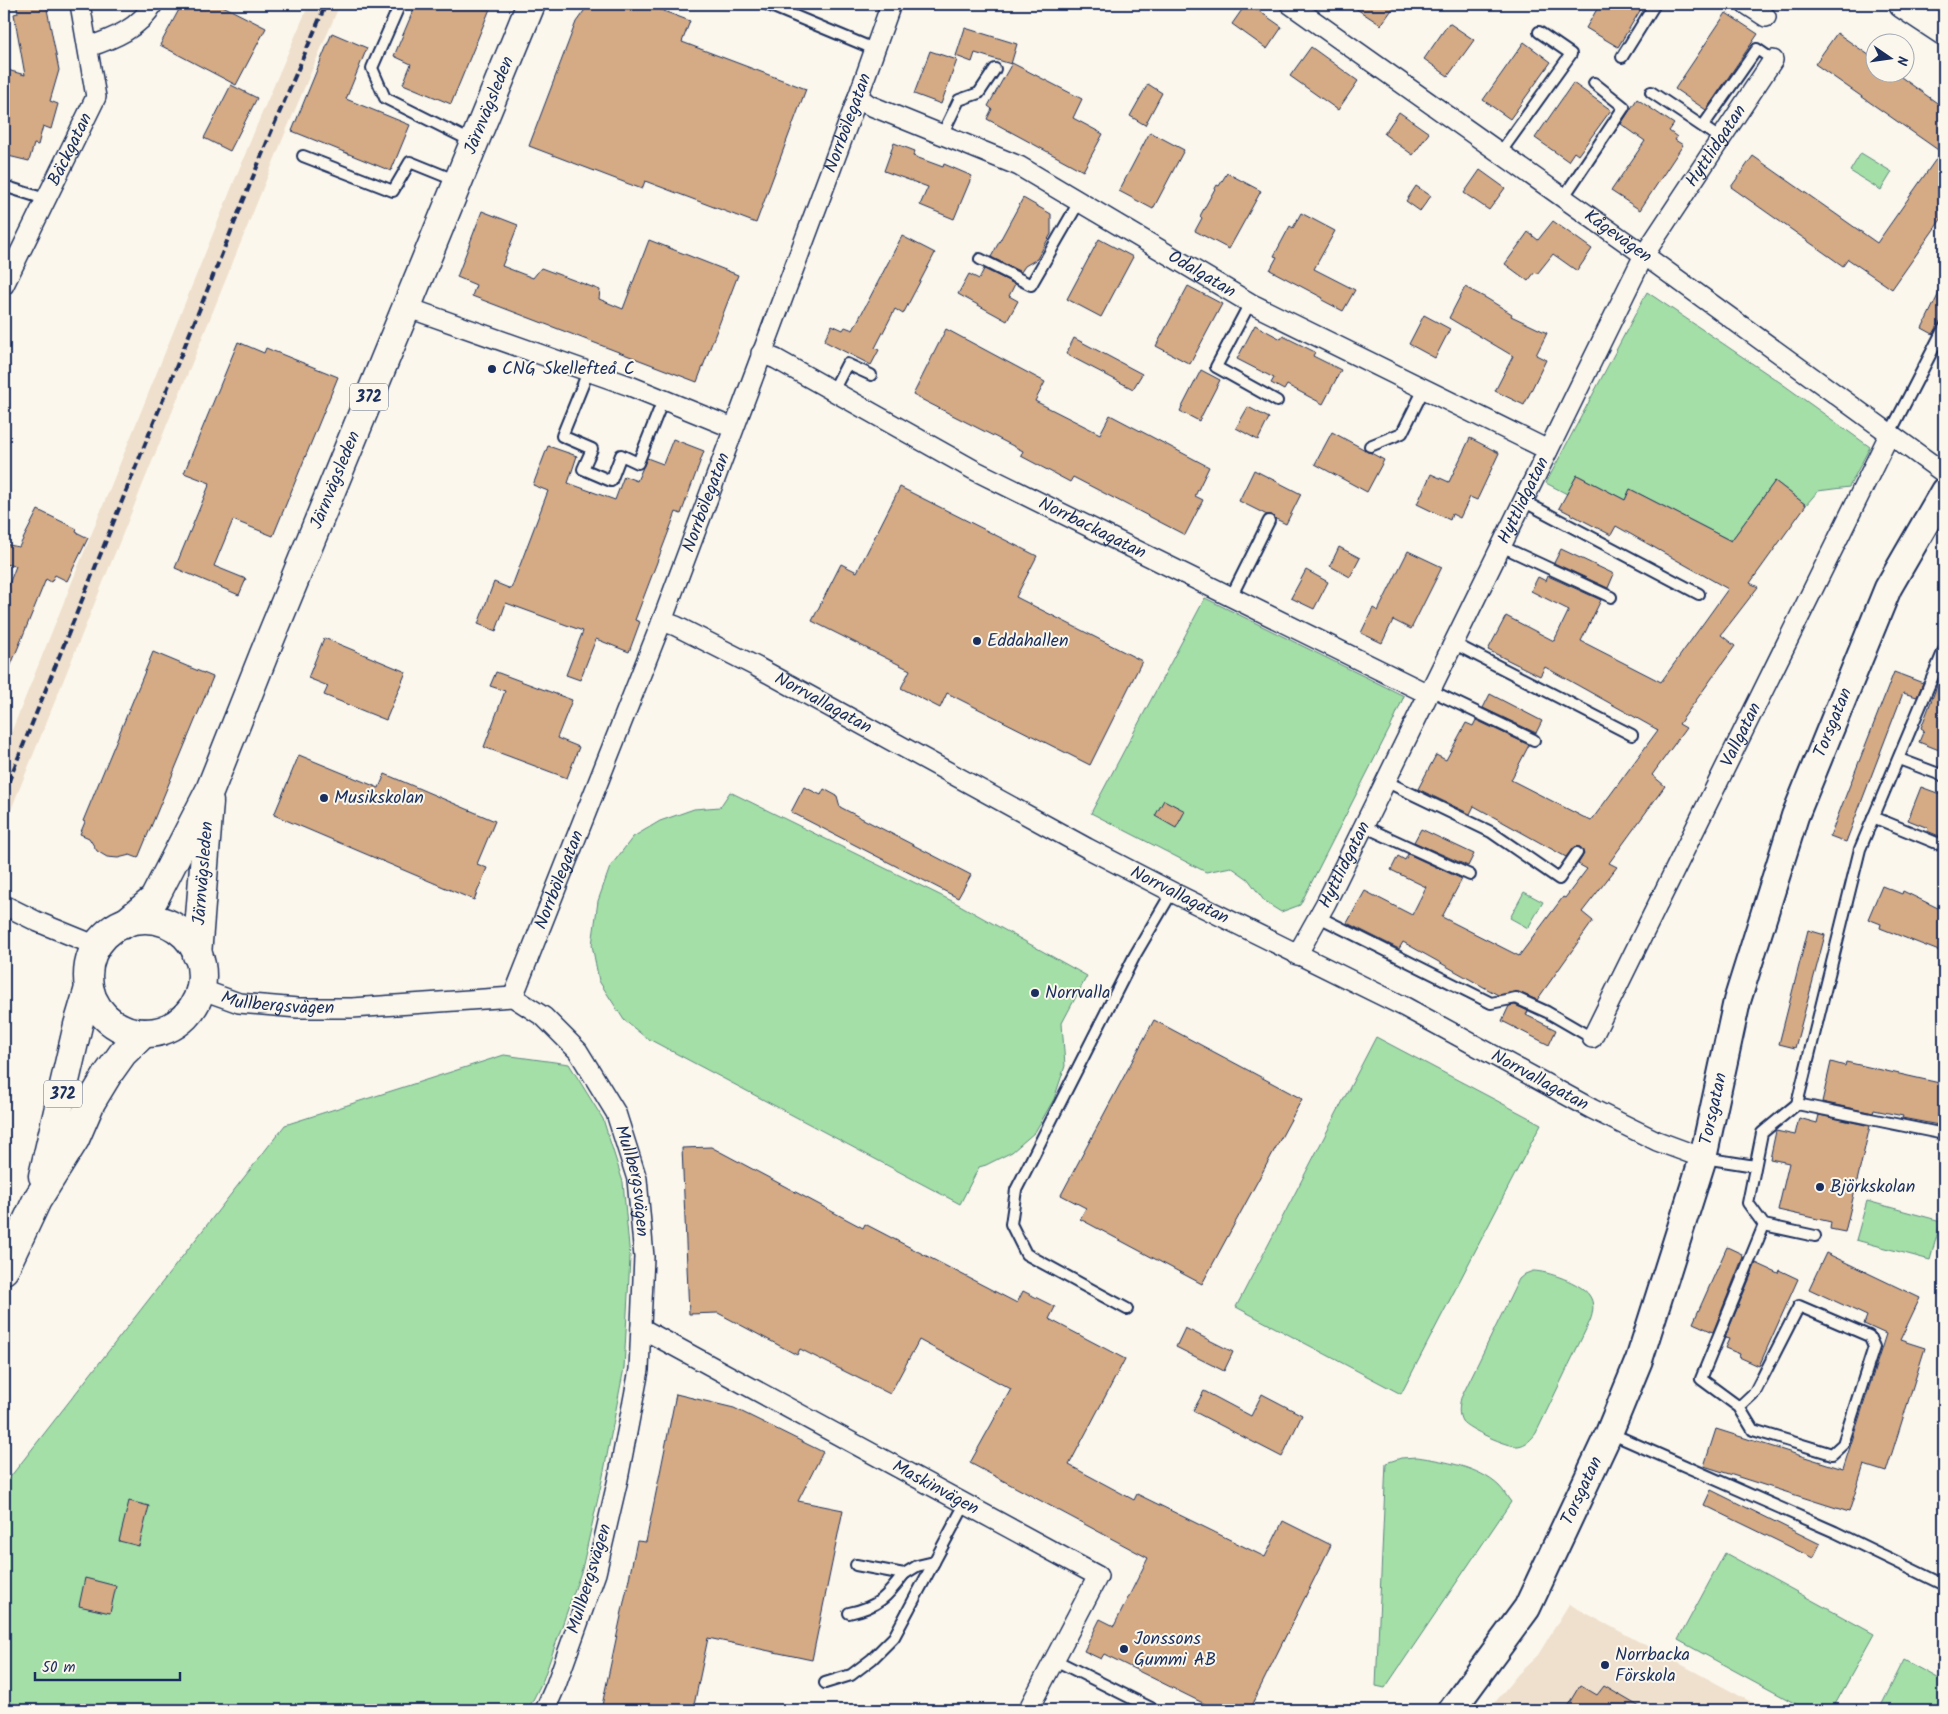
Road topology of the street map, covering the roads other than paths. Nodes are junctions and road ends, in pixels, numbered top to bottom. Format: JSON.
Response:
{"nodes":[{"id":1,"x":80,"y":4,"type":"edge"},
{"id":2,"x":153,"y":4,"type":"edge"},
{"id":3,"x":400,"y":4,"type":"edge"},
{"id":4,"x":531,"y":4,"type":"edge"},
{"id":5,"x":766,"y":4,"type":"edge"},
{"id":6,"x":891,"y":4,"type":"edge"},
{"id":7,"x":1290,"y":4,"type":"edge"},
{"id":8,"x":1655,"y":4,"type":"edge"},
{"id":9,"x":1746,"y":4,"type":"edge"},
{"id":10,"x":1903,"y":4,"type":"edge"},
{"id":11,"x":1309,"y":9,"type":"edge"},
{"id":12,"x":1766,"y":17,"type":"dead end"},
{"id":13,"x":1944,"y":31,"type":"edge"},
{"id":14,"x":1539,"y":32,"type":"dead end"},
{"id":15,"x":88,"y":47,"type":"junction"},
{"id":16,"x":874,"y":49,"type":"junction"},
{"id":17,"x":1622,"y":57,"type":"dead end"},
{"id":18,"x":1773,"y":60,"type":"joint"},
{"id":19,"x":995,"y":69,"type":"dead end"},
{"id":20,"x":1594,"y":84,"type":"dead end"},
{"id":21,"x":1651,"y":92,"type":"dead end"},
{"id":22,"x":858,"y":97,"type":"junction"},
{"id":23,"x":1703,"y":126,"type":"junction"},
{"id":24,"x":942,"y":135,"type":"junction"},
{"id":25,"x":1722,"y":139,"type":"junction"},
{"id":26,"x":474,"y":142,"type":"junction"},
{"id":27,"x":1500,"y":153,"type":"junction"},
{"id":28,"x":303,"y":156,"type":"dead end"},
{"id":29,"x":458,"y":181,"type":"junction"},
{"id":30,"x":4,"y":186,"type":"edge"},
{"id":31,"x":1563,"y":198,"type":"junction"},
{"id":32,"x":45,"y":199,"type":"junction"},
{"id":33,"x":1079,"y":202,"type":"junction"},
{"id":34,"x":1644,"y":255,"type":"junction"},
{"id":35,"x":980,"y":259,"type":"dead end"},
{"id":36,"x":4,"y":285,"type":"edge"},
{"id":37,"x":1250,"y":303,"type":"junction"},
{"id":38,"x":406,"y":307,"type":"junction"},
{"id":39,"x":1944,"y":328,"type":"edge"},
{"id":40,"x":761,"y":353,"type":"junction"},
{"id":41,"x":588,"y":372,"type":"junction"},
{"id":42,"x":871,"y":375,"type":"dead end"},
{"id":43,"x":1424,"y":389,"type":"junction"},
{"id":44,"x":833,"y":391,"type":"junction"},
{"id":45,"x":663,"y":400,"type":"junction"},
{"id":46,"x":1277,"y":401,"type":"dead end"},
{"id":47,"x":733,"y":428,"type":"junction"},
{"id":48,"x":1890,"y":433,"type":"junction"},
{"id":49,"x":1370,"y":446,"type":"dead end"},
{"id":50,"x":1548,"y":450,"type":"junction"},
{"id":51,"x":1944,"y":473,"type":"edge"},
{"id":52,"x":1944,"y":491,"type":"edge"},
{"id":53,"x":1523,"y":501,"type":"junction"},
{"id":54,"x":1269,"y":521,"type":"dead end"},
{"id":55,"x":1501,"y":546,"type":"junction"},
{"id":56,"x":1699,"y":594,"type":"dead end"},
{"id":57,"x":1231,"y":597,"type":"junction"},
{"id":58,"x":1611,"y":597,"type":"dead end"},
{"id":59,"x":662,"y":621,"type":"junction"},
{"id":60,"x":1453,"y":643,"type":"junction"},
{"id":61,"x":1944,"y":650,"type":"edge"},
{"id":62,"x":1429,"y":692,"type":"junction"},
{"id":63,"x":1632,"y":734,"type":"dead end"},
{"id":64,"x":1534,"y":740,"type":"dead end"},
{"id":65,"x":1899,"y":758,"type":"junction"},
{"id":66,"x":1944,"y":776,"type":"edge"},
{"id":67,"x":1385,"y":781,"type":"junction"},
{"id":68,"x":210,"y":790,"type":"junction"},
{"id":69,"x":1873,"y":817,"type":"junction"},
{"id":70,"x":1363,"y":826,"type":"junction"},
{"id":71,"x":1944,"y":846,"type":"edge"},
{"id":72,"x":1577,"y":853,"type":"dead end"},
{"id":73,"x":1470,"y":875,"type":"dead end"},
{"id":74,"x":1172,"y":892,"type":"junction"},
{"id":75,"x":4,"y":905,"type":"edge"},
{"id":76,"x":1317,"y":916,"type":"junction"},
{"id":77,"x":124,"y":924,"type":"junction"},
{"id":78,"x":97,"y":946,"type":"junction"},
{"id":79,"x":197,"y":954,"type":"junction"},
{"id":80,"x":1297,"y":955,"type":"junction"},
{"id":81,"x":89,"y":988,"type":"junction"},
{"id":82,"x":200,"y":989,"type":"junction"},
{"id":83,"x":513,"y":997,"type":"junction"},
{"id":84,"x":144,"y":1033,"type":"junction"},
{"id":85,"x":1592,"y":1038,"type":"joint"},
{"id":86,"x":1798,"y":1104,"type":"junction"},
{"id":87,"x":1944,"y":1134,"type":"edge"},
{"id":88,"x":1703,"y":1158,"type":"junction"},
{"id":89,"x":1755,"y":1166,"type":"junction"},
{"id":90,"x":37,"y":1200,"type":"junction"},
{"id":91,"x":1764,"y":1224,"type":"junction"},
{"id":92,"x":1815,"y":1236,"type":"dead end"},
{"id":93,"x":4,"y":1270,"type":"edge"},
{"id":94,"x":1126,"y":1309,"type":"dead end"},
{"id":95,"x":641,"y":1328,"type":"junction"},
{"id":96,"x":1739,"y":1407,"type":"junction"},
{"id":97,"x":1609,"y":1433,"type":"junction"},
{"id":98,"x":965,"y":1504,"type":"junction"},
{"id":99,"x":934,"y":1562,"type":"junction"},
{"id":100,"x":856,"y":1565,"type":"dead end"},
{"id":101,"x":904,"y":1574,"type":"junction"},
{"id":102,"x":1944,"y":1585,"type":"edge"},
{"id":103,"x":850,"y":1613,"type":"dead end"},
{"id":104,"x":1055,"y":1660,"type":"junction"},
{"id":105,"x":825,"y":1683,"type":"dead end"},
{"id":106,"x":545,"y":1710,"type":"edge"},
{"id":107,"x":1028,"y":1710,"type":"edge"},
{"id":108,"x":1155,"y":1710,"type":"edge"},
{"id":109,"x":1452,"y":1710,"type":"edge"}],
"edges":[{"from":1,"to":15,"type":"street","name":"Bäckgatan"},
{"from":2,"to":15,"type":"street"},
{"from":3,"to":26,"type":"lane"},
{"from":4,"to":26,"type":"main road","name":"Järnvägsleden","number":"372"},
{"from":5,"to":16,"type":"lane"},
{"from":6,"to":16,"type":"street","name":"Norrbölegatan"},
{"from":7,"to":11,"type":"street","name":"Kågevägen"},
{"from":8,"to":17,"type":"lane"},
{"from":9,"to":12,"type":"street"},
{"from":10,"to":13,"type":"main road"},
{"from":11,"to":27,"type":"street","name":"Kågevägen"},
{"from":14,"to":27,"type":"lane"},
{"from":15,"to":32,"type":"street","name":"Bäckgatan"},
{"from":16,"to":22,"type":"street","name":"Norrbölegatan"},
{"from":18,"to":23,"type":"lane"},
{"from":18,"to":25,"type":"street","name":"Hyttlidgatan"},
{"from":19,"to":24,"type":"lane"},
{"from":20,"to":31,"type":"lane"},
{"from":21,"to":23,"type":"lane"},
{"from":22,"to":24,"type":"street","name":"Odalgatan"},
{"from":22,"to":40,"type":"street","name":"Norrbölegatan"},
{"from":23,"to":25,"type":"lane"},
{"from":24,"to":33,"type":"street","name":"Odalgatan"},
{"from":25,"to":34,"type":"street","name":"Hyttlidgatan"},
{"from":26,"to":29,"type":"main road","name":"Järnvägsleden","number":"372"},
{"from":27,"to":31,"type":"street","name":"Kågevägen"},
{"from":28,"to":29,"type":"lane"},
{"from":29,"to":38,"type":"main road","name":"Järnvägsleden","number":"372"},
{"from":30,"to":32,"type":"lane"},
{"from":31,"to":34,"type":"street","name":"Kågevägen"},
{"from":32,"to":36,"type":"street","name":"Bäckgatan"},
{"from":33,"to":35,"type":"lane"},
{"from":33,"to":37,"type":"street","name":"Odalgatan"},
{"from":34,"to":48,"type":"street","name":"Kågevägen"},
{"from":34,"to":50,"type":"street","name":"Hyttlidgatan"},
{"from":37,"to":43,"type":"street","name":"Odalgatan"},
{"from":37,"to":46,"type":"lane"},
{"from":38,"to":41,"type":"street"},
{"from":38,"to":68,"type":"main road","name":"Järnvägsleden","number":"372"},
{"from":39,"to":48,"type":"lane"},
{"from":40,"to":44,"type":"street","name":"Norrbackagatan"},
{"from":40,"to":47,"type":"street","name":"Norrbölegatan"},
{"from":41,"to":45,"type":"street"},
{"from":41,"to":45,"type":"lane"},
{"from":42,"to":44,"type":"lane"},
{"from":43,"to":49,"type":"lane"},
{"from":43,"to":50,"type":"street","name":"Odalgatan"},
{"from":44,"to":57,"type":"street","name":"Norrbackagatan"},
{"from":45,"to":47,"type":"street"},
{"from":47,"to":59,"type":"street","name":"Norrbölegatan"},
{"from":48,"to":51,"type":"street","name":"Kågevägen"},
{"from":48,"to":85,"type":"street","name":"Vallgatan"},
{"from":50,"to":53,"type":"street","name":"Hyttlidgatan"},
{"from":52,"to":88,"type":"main road","name":"Torsgatan"},
{"from":53,"to":55,"type":"street","name":"Hyttlidgatan"},
{"from":53,"to":56,"type":"lane"},
{"from":54,"to":57,"type":"lane"},
{"from":55,"to":58,"type":"lane"},
{"from":55,"to":60,"type":"street","name":"Hyttlidgatan"},
{"from":57,"to":62,"type":"street","name":"Norrbackagatan"},
{"from":59,"to":74,"type":"street","name":"Norrvallagatan"},
{"from":59,"to":83,"type":"street","name":"Norrbölegatan"},
{"from":60,"to":62,"type":"street","name":"Hyttlidgatan"},
{"from":60,"to":63,"type":"lane"},
{"from":61,"to":65,"type":"lane"},
{"from":62,"to":64,"type":"lane"},
{"from":62,"to":67,"type":"street","name":"Hyttlidgatan"},
{"from":65,"to":66,"type":"lane"},
{"from":65,"to":69,"type":"lane"},
{"from":67,"to":70,"type":"street","name":"Hyttlidgatan"},
{"from":67,"to":72,"type":"lane"},
{"from":68,"to":77,"type":"main road","name":"Järnvägsleden","number":"372"},
{"from":68,"to":79,"type":"main road","name":"Järnvägsleden","number":"372"},
{"from":69,"to":71,"type":"lane"},
{"from":69,"to":86,"type":"lane"},
{"from":70,"to":73,"type":"lane"},
{"from":70,"to":76,"type":"street","name":"Hyttlidgatan"},
{"from":74,"to":80,"type":"street","name":"Norrvallagatan"},
{"from":74,"to":94,"type":"lane"},
{"from":75,"to":78,"type":"street"},
{"from":76,"to":80,"type":"street","name":"Hyttlidgatan"},
{"from":76,"to":85,"type":"lane"},
{"from":77,"to":78,"type":"main road","number":"372"},
{"from":77,"to":79,"type":"main road","number":"372"},
{"from":78,"to":81,"type":"main road","number":"372"},
{"from":79,"to":82,"type":"main road","number":"372"},
{"from":80,"to":88,"type":"street","name":"Norrvallagatan"},
{"from":81,"to":84,"type":"main road","number":"372"},
{"from":81,"to":90,"type":"main road","number":"372"},
{"from":82,"to":83,"type":"street","name":"Mullbergsvägen"},
{"from":82,"to":84,"type":"main road","number":"372"},
{"from":83,"to":95,"type":"street","name":"Mullbergsvägen"},
{"from":84,"to":90,"type":"main road","number":"372"},
{"from":86,"to":87,"type":"lane"},
{"from":86,"to":89,"type":"lane"},
{"from":88,"to":89,"type":"lane"},
{"from":88,"to":97,"type":"main road","name":"Torsgatan"},
{"from":89,"to":91,"type":"lane"},
{"from":90,"to":93,"type":"main road","number":"372"},
{"from":91,"to":92,"type":"lane"},
{"from":91,"to":96,"type":"lane"},
{"from":95,"to":98,"type":"street","name":"Maskinvägen"},
{"from":95,"to":106,"type":"street","name":"Mullbergsvägen"},
{"from":96,"to":96,"type":"lane"},
{"from":97,"to":102,"type":"lane"},
{"from":97,"to":109,"type":"main road","name":"Torsgatan"},
{"from":98,"to":99,"type":"lane"},
{"from":98,"to":104,"type":"street","name":"Maskinvägen"},
{"from":99,"to":101,"type":"lane"},
{"from":99,"to":105,"type":"lane"},
{"from":100,"to":101,"type":"lane"},
{"from":101,"to":103,"type":"lane"},
{"from":104,"to":107,"type":"street","name":"Maskinvägen"},
{"from":104,"to":108,"type":"lane"}]}
